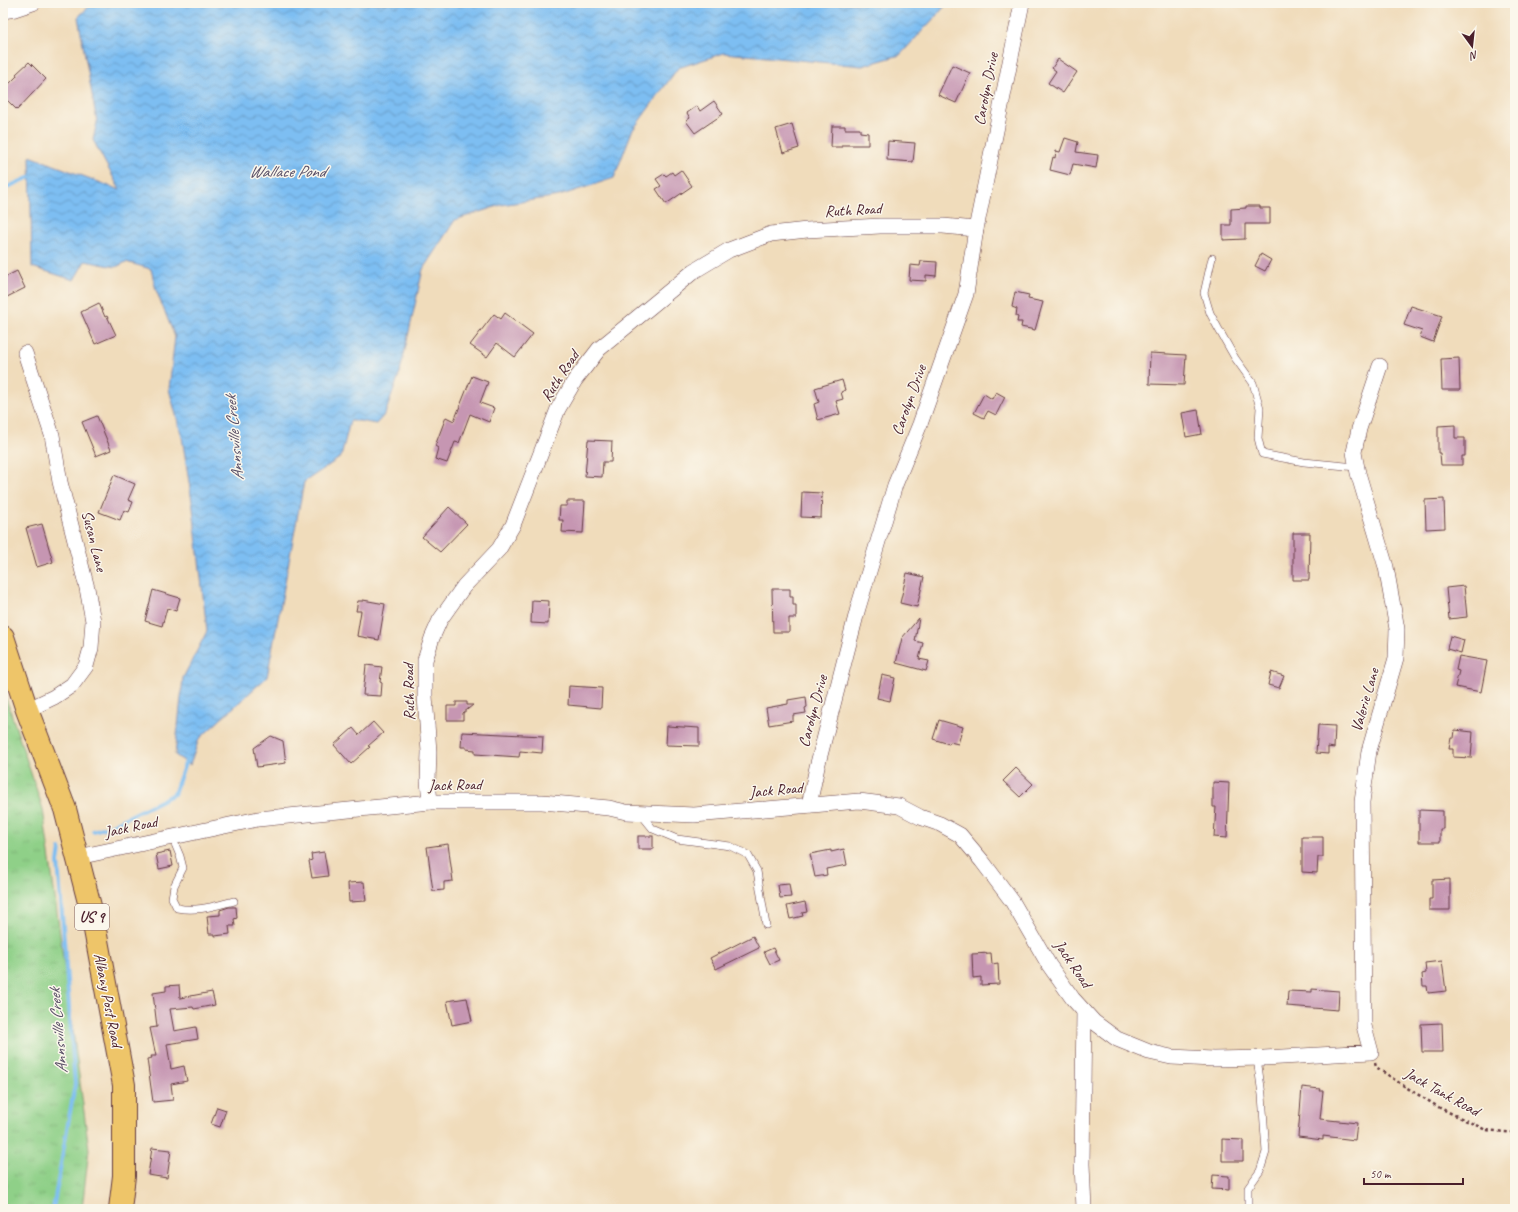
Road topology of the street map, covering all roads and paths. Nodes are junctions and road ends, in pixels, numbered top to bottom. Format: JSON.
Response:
{"nodes":[{"id":1,"x":33,"y":3,"type":"edge"},
{"id":2,"x":1022,"y":3,"type":"edge"},
{"id":3,"x":3,"y":12,"type":"edge"},
{"id":4,"x":976,"y":230,"type":"junction"},
{"id":5,"x":1212,"y":258,"type":"dead end"},
{"id":6,"x":25,"y":353,"type":"dead end"},
{"id":7,"x":1380,"y":366,"type":"dead end"},
{"id":8,"x":1356,"y":467,"type":"junction"},
{"id":9,"x":3,"y":637,"type":"edge"},
{"id":10,"x":27,"y":710,"type":"junction"},
{"id":11,"x":430,"y":802,"type":"junction"},
{"id":12,"x":809,"y":805,"type":"junction"},
{"id":13,"x":640,"y":812,"type":"junction"},
{"id":14,"x":172,"y":837,"type":"junction"},
{"id":15,"x":78,"y":857,"type":"junction"},
{"id":16,"x":234,"y":901,"type":"dead end"},
{"id":17,"x":766,"y":926,"type":"dead end"},
{"id":18,"x":1084,"y":1011,"type":"junction"},
{"id":19,"x":1371,"y":1052,"type":"junction"},
{"id":20,"x":1257,"y":1058,"type":"junction"},
{"id":21,"x":1515,"y":1133,"type":"edge"},
{"id":22,"x":1248,"y":1208,"type":"dead end"},
{"id":23,"x":120,"y":1209,"type":"edge"},
{"id":24,"x":1084,"y":1209,"type":"edge"}],
"edges":[{"from":1,"to":3,"type":"street"},
{"from":2,"to":4,"type":"street","name":"Carolyn Drive"},
{"from":4,"to":11,"type":"street","name":"Ruth Road"},
{"from":4,"to":12,"type":"street","name":"Carolyn Drive"},
{"from":5,"to":8,"type":"lane"},
{"from":6,"to":10,"type":"street","name":"Susan Lane"},
{"from":7,"to":8,"type":"street","name":"Valerie Lane"},
{"from":8,"to":19,"type":"street","name":"Valerie Lane"},
{"from":9,"to":10,"type":"highway","name":"Albany Post Road","number":"US 9"},
{"from":10,"to":15,"type":"highway","name":"Albany Post Road","number":"US 9"},
{"from":11,"to":13,"type":"street","name":"Jack Road"},
{"from":11,"to":14,"type":"street","name":"Jack Road"},
{"from":12,"to":13,"type":"street","name":"Jack Road"},
{"from":12,"to":18,"type":"street","name":"Jack Road"},
{"from":13,"to":17,"type":"lane"},
{"from":14,"to":15,"type":"street","name":"Jack Road"},
{"from":14,"to":16,"type":"lane"},
{"from":15,"to":23,"type":"highway","name":"Albany Post Road","number":"US 9"},
{"from":18,"to":20,"type":"street","name":"Jack Road"},
{"from":18,"to":24,"type":"street"},
{"from":19,"to":20,"type":"street","name":"Jack Road"},
{"from":19,"to":21,"type":"path","name":"Jack Tank Road"},
{"from":20,"to":22,"type":"lane"}]}
